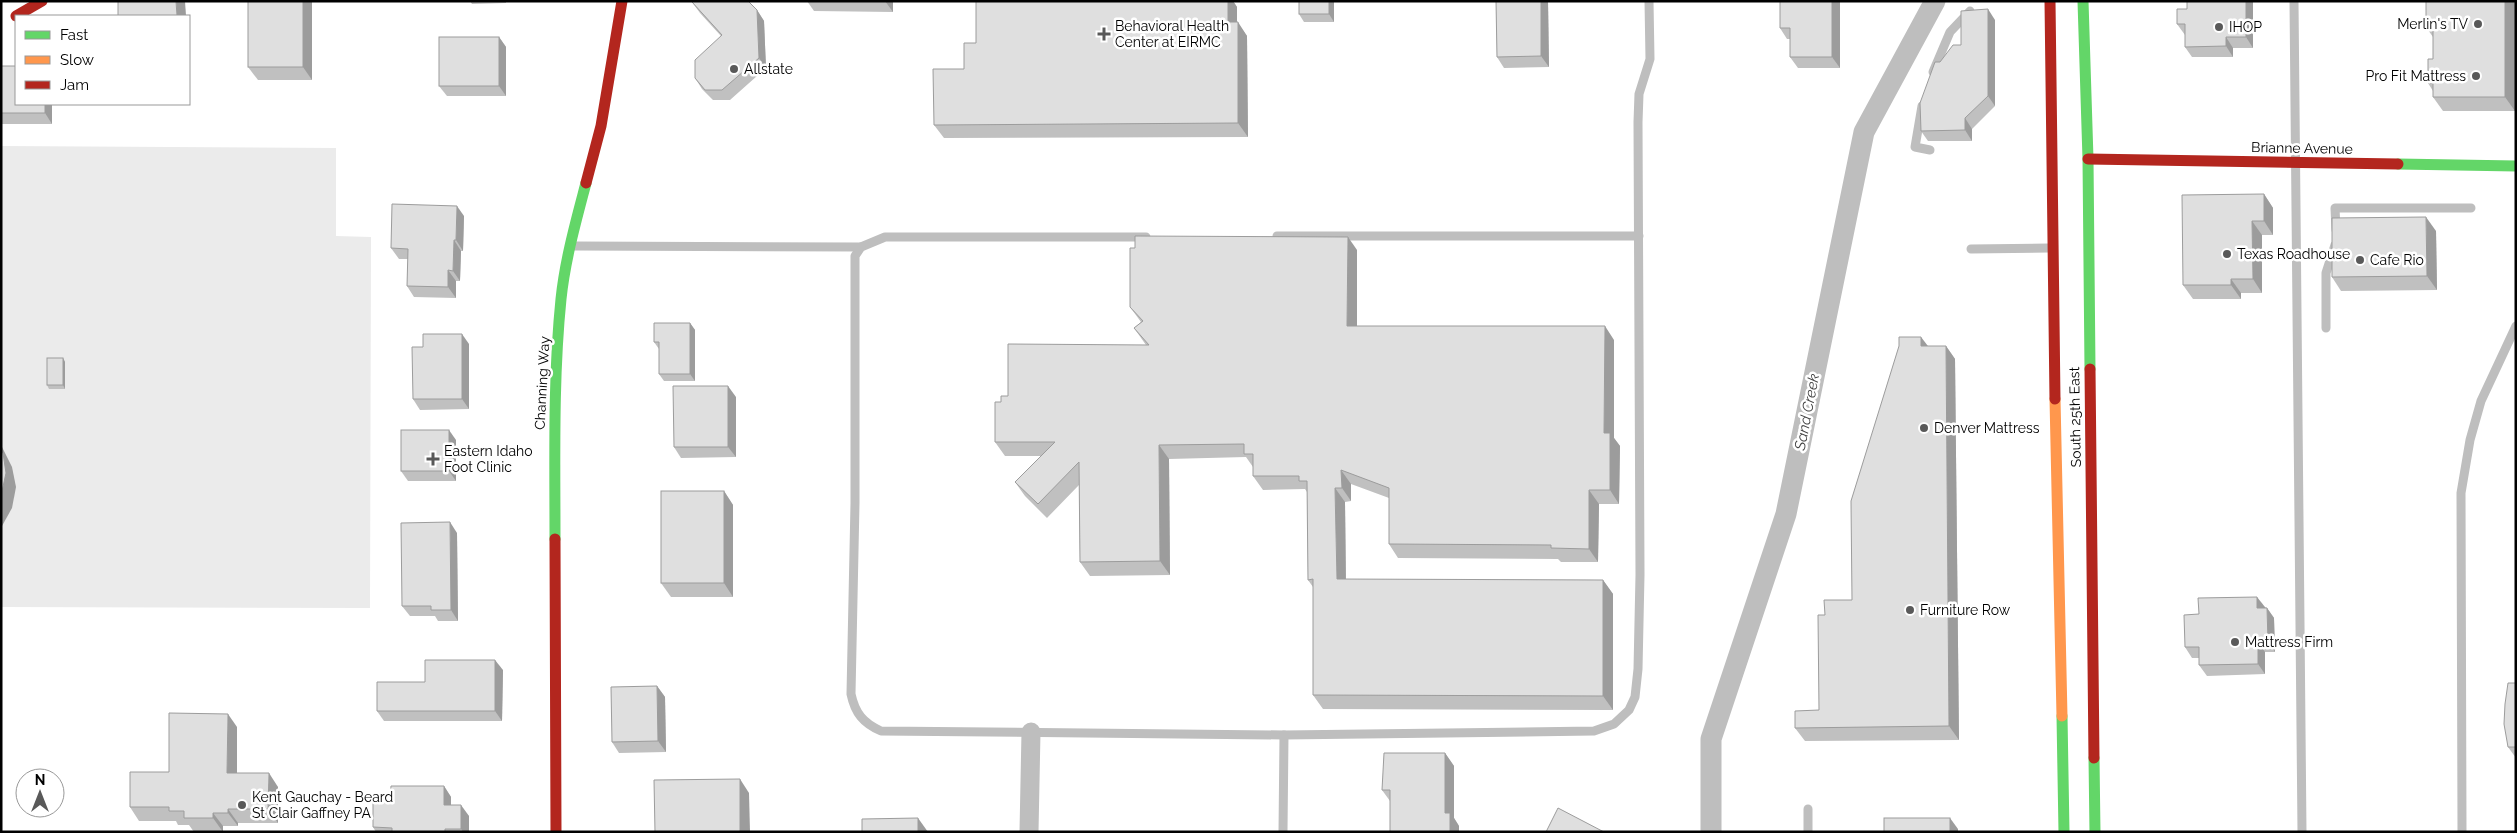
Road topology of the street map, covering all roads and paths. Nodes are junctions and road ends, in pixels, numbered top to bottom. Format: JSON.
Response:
{"nodes":[{"id":1,"x":42,"y":1,"type":"edge"},
{"id":2,"x":622,"y":1,"type":"edge"},
{"id":3,"x":1649,"y":1,"type":"edge"},
{"id":4,"x":2050,"y":1,"type":"edge"},
{"id":5,"x":2083,"y":1,"type":"edge"},
{"id":6,"x":2294,"y":1,"type":"edge"},
{"id":7,"x":1970,"y":11,"type":"edge"},
{"id":8,"x":19,"y":15,"type":"edge"},
{"id":9,"x":1929,"y":84,"type":"edge"},
{"id":10,"x":1924,"y":99,"type":"edge"},
{"id":11,"x":1930,"y":150,"type":"dead end"},
{"id":12,"x":2088,"y":160,"type":"junction"},
{"id":13,"x":2295,"y":163,"type":"junction"},
{"id":14,"x":2516,"y":166,"type":"edge"},
{"id":15,"x":2471,"y":208,"type":"dead end"},
{"id":16,"x":1267,"y":236,"type":"edge"},
{"id":17,"x":1639,"y":236,"type":"junction"},
{"id":18,"x":1159,"y":237,"type":"edge"},
{"id":19,"x":571,"y":246,"type":"junction"},
{"id":20,"x":861,"y":247,"type":"junction"},
{"id":21,"x":2052,"y":248,"type":"junction"},
{"id":22,"x":1971,"y":249,"type":"dead end"},
{"id":23,"x":2066,"y":250,"type":"dead end"},
{"id":24,"x":2078,"y":302,"type":"dead end"},
{"id":25,"x":2090,"y":325,"type":"junction"},
{"id":26,"x":2516,"y":326,"type":"edge"},
{"id":27,"x":2326,"y":328,"type":"dead end"},
{"id":28,"x":2085,"y":686,"type":"junction"},
{"id":29,"x":2061,"y":687,"type":"junction"},
{"id":30,"x":1031,"y":732,"type":"junction"},
{"id":31,"x":1284,"y":735,"type":"junction"},
{"id":32,"x":1808,"y":809,"type":"dead end"},
{"id":33,"x":556,"y":832,"type":"edge"},
{"id":34,"x":1029,"y":832,"type":"edge"},
{"id":35,"x":1283,"y":832,"type":"edge"},
{"id":36,"x":1808,"y":832,"type":"edge"},
{"id":37,"x":2064,"y":832,"type":"edge"},
{"id":38,"x":2095,"y":832,"type":"edge"},
{"id":39,"x":2302,"y":832,"type":"edge"},
{"id":40,"x":2462,"y":832,"type":"edge"}],
"edges":[{"from":1,"to":8,"type":"main road"},
{"from":2,"to":19,"type":"main road","name":"Channing Way"},
{"from":3,"to":17,"type":"lane"},
{"from":4,"to":21,"type":"main road","name":"South 25th East"},
{"from":5,"to":12,"type":"main road","name":"South 25th East"},
{"from":6,"to":13,"type":"lane"},
{"from":7,"to":9,"type":"lane"},
{"from":10,"to":11,"type":"lane"},
{"from":12,"to":13,"type":"main road","name":"Brianne Avenue"},
{"from":12,"to":25,"type":"main road","name":"South 25th East"},
{"from":13,"to":14,"type":"main road","name":"Brianne Avenue"},
{"from":13,"to":39,"type":"lane"},
{"from":15,"to":27,"type":"lane"},
{"from":16,"to":17,"type":"lane"},
{"from":17,"to":31,"type":"lane"},
{"from":18,"to":20,"type":"lane"},
{"from":19,"to":20,"type":"lane"},
{"from":19,"to":33,"type":"main road","name":"Channing Way"},
{"from":20,"to":30,"type":"lane"},
{"from":21,"to":22,"type":"lane"},
{"from":21,"to":23,"type":"main road"},
{"from":21,"to":29,"type":"main road","name":"South 25th East"},
{"from":24,"to":25,"type":"main road"},
{"from":25,"to":28,"type":"main road","name":"South 25th East"},
{"from":26,"to":40,"type":"lane"},
{"from":28,"to":29,"type":"main road"},
{"from":28,"to":38,"type":"main road","name":"South 25th East"},
{"from":29,"to":37,"type":"main road","name":"South 25th East"},
{"from":30,"to":31,"type":"lane"},
{"from":30,"to":34,"type":"street"},
{"from":31,"to":35,"type":"lane"},
{"from":32,"to":36,"type":"lane"}]}
